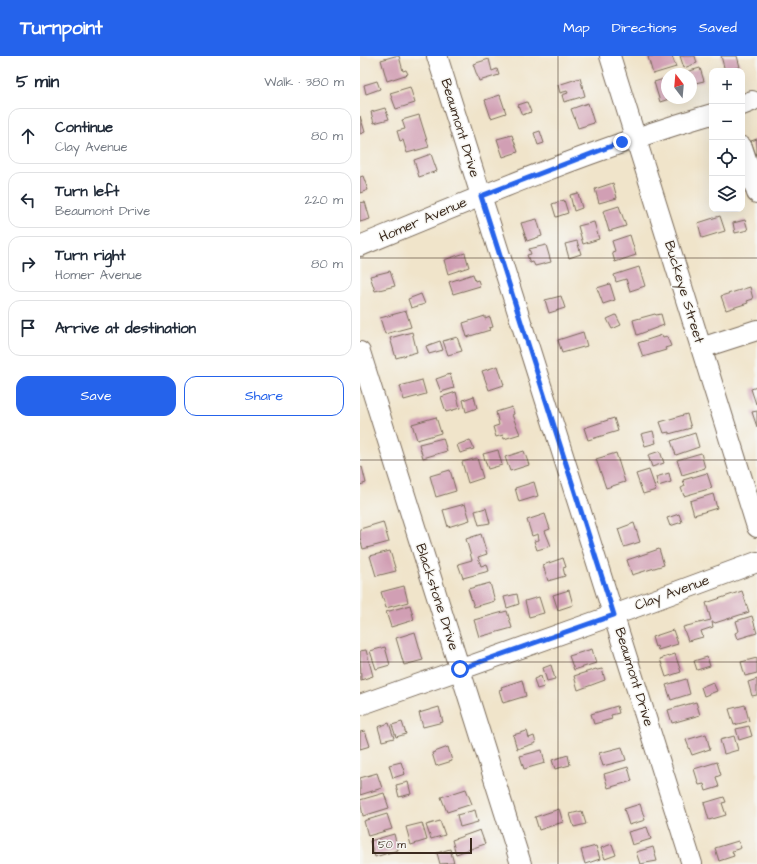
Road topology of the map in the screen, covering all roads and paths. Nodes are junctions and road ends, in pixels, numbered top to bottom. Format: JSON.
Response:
{"nodes":[{"id":1,"x":437,"y":56,"type":"edge"},
{"id":2,"x":610,"y":56,"type":"edge"},
{"id":3,"x":709,"y":115,"type":"edge"},
{"id":4,"x":636,"y":137,"type":"junction"},
{"id":5,"x":745,"y":156,"type":"edge"},
{"id":6,"x":757,"y":193,"type":"edge"},
{"id":7,"x":481,"y":196,"type":"junction"},
{"id":8,"x":360,"y":246,"type":"edge"},
{"id":9,"x":757,"y":330,"type":"edge"},
{"id":10,"x":701,"y":348,"type":"junction"},
{"id":11,"x":360,"y":352,"type":"edge"},
{"id":12,"x":757,"y":528,"type":"edge"},
{"id":13,"x":757,"y":562,"type":"edge"},
{"id":14,"x":614,"y":615,"type":"junction"},
{"id":15,"x":460,"y":669,"type":"junction"},
{"id":16,"x":360,"y":705,"type":"edge"},
{"id":17,"x":522,"y":864,"type":"edge"},
{"id":18,"x":692,"y":864,"type":"edge"}],
"edges":[{"from":1,"to":7,"type":"street","name":"Beaumont Drive"},
{"from":2,"to":4,"type":"street","name":"Buckeye Street"},
{"from":3,"to":4,"type":"street","name":"Homer Avenue"},
{"from":4,"to":7,"type":"street","name":"Homer Avenue"},
{"from":4,"to":10,"type":"street","name":"Buckeye Street"},
{"from":5,"to":6,"type":"street"},
{"from":7,"to":8,"type":"street","name":"Homer Avenue"},
{"from":7,"to":14,"type":"street","name":"Beaumont Drive"},
{"from":9,"to":10,"type":"street"},
{"from":10,"to":12,"type":"street","name":"Buckeye Street"},
{"from":11,"to":15,"type":"street","name":"Blackstone Drive"},
{"from":13,"to":14,"type":"street","name":"Clay Avenue"},
{"from":14,"to":15,"type":"street","name":"Clay Avenue"},
{"from":14,"to":18,"type":"street","name":"Beaumont Drive"},
{"from":15,"to":16,"type":"street","name":"Clay Avenue"},
{"from":15,"to":17,"type":"street","name":"Blackstone Drive"}]}
